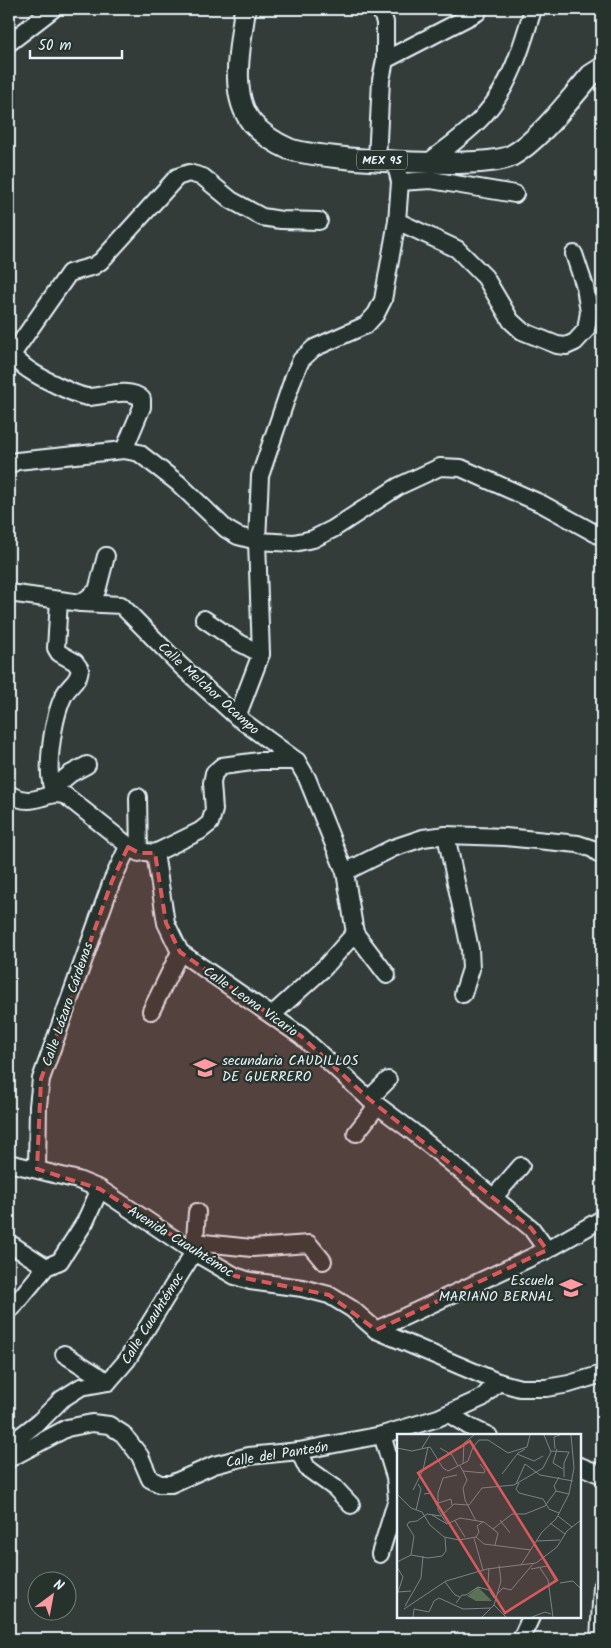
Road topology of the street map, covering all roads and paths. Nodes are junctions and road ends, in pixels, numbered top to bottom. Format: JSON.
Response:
{"nodes":[{"id":1,"x":53,"y":9,"type":"edge"},
{"id":2,"x":245,"y":9,"type":"edge"},
{"id":3,"x":380,"y":9,"type":"edge"},
{"id":4,"x":532,"y":9,"type":"edge"},
{"id":5,"x":478,"y":12,"type":"dead end"},
{"id":6,"x":9,"y":43,"type":"edge"},
{"id":7,"x":385,"y":60,"type":"junction"},
{"id":8,"x":602,"y":68,"type":"edge"},
{"id":9,"x":386,"y":161,"type":"junction"},
{"id":10,"x":429,"y":162,"type":"junction"},
{"id":11,"x":400,"y":182,"type":"junction"},
{"id":12,"x":514,"y":194,"type":"dead end"},
{"id":13,"x":319,"y":221,"type":"dead end"},
{"id":14,"x":397,"y":221,"type":"junction"},
{"id":15,"x":574,"y":254,"type":"dead end"},
{"id":16,"x":10,"y":357,"type":"edge"},
{"id":17,"x":124,"y":450,"type":"junction"},
{"id":18,"x":9,"y":465,"type":"edge"},
{"id":19,"x":602,"y":537,"type":"edge"},
{"id":20,"x":257,"y":541,"type":"junction"},
{"id":21,"x":106,"y":556,"type":"dead end"},
{"id":22,"x":9,"y":593,"type":"edge"},
{"id":23,"x":59,"y":601,"type":"junction"},
{"id":24,"x":81,"y":603,"type":"junction"},
{"id":25,"x":204,"y":619,"type":"dead end"},
{"id":26,"x":261,"y":654,"type":"junction"},
{"id":27,"x":237,"y":717,"type":"junction"},
{"id":28,"x":297,"y":762,"type":"junction"},
{"id":29,"x":87,"y":765,"type":"dead end"},
{"id":30,"x":54,"y":791,"type":"junction"},
{"id":31,"x":9,"y":794,"type":"edge"},
{"id":32,"x":138,"y":797,"type":"dead end"},
{"id":33,"x":446,"y":835,"type":"junction"},
{"id":34,"x":141,"y":851,"type":"junction"},
{"id":35,"x":602,"y":856,"type":"edge"},
{"id":36,"x":346,"y":872,"type":"junction"},
{"id":37,"x":355,"y":933,"type":"junction"},
{"id":38,"x":180,"y":952,"type":"junction"},
{"id":39,"x":387,"y":975,"type":"dead end"},
{"id":40,"x":463,"y":994,"type":"dead end"},
{"id":41,"x":151,"y":1011,"type":"dead end"},
{"id":42,"x":272,"y":1014,"type":"junction"},
{"id":43,"x":388,"y":1080,"type":"dead end"},
{"id":44,"x":373,"y":1102,"type":"junction"},
{"id":45,"x":356,"y":1133,"type":"dead end"},
{"id":46,"x":9,"y":1162,"type":"edge"},
{"id":47,"x":521,"y":1166,"type":"dead end"},
{"id":48,"x":36,"y":1169,"type":"junction"},
{"id":49,"x":100,"y":1189,"type":"junction"},
{"id":50,"x":494,"y":1197,"type":"junction"},
{"id":51,"x":197,"y":1212,"type":"dead end"},
{"id":52,"x":602,"y":1219,"type":"edge"},
{"id":53,"x":9,"y":1243,"type":"edge"},
{"id":54,"x":194,"y":1247,"type":"junction"},
{"id":55,"x":548,"y":1250,"type":"junction"},
{"id":56,"x":323,"y":1261,"type":"dead end"},
{"id":57,"x":46,"y":1267,"type":"junction"},
{"id":58,"x":12,"y":1308,"type":"dead end"},
{"id":59,"x":376,"y":1330,"type":"junction"},
{"id":60,"x":64,"y":1354,"type":"dead end"},
{"id":61,"x":602,"y":1374,"type":"edge"},
{"id":62,"x":108,"y":1382,"type":"junction"},
{"id":63,"x":498,"y":1382,"type":"junction"},
{"id":64,"x":449,"y":1414,"type":"junction"},
{"id":65,"x":485,"y":1434,"type":"edge"},
{"id":66,"x":382,"y":1435,"type":"junction"},
{"id":67,"x":9,"y":1445,"type":"edge"},
{"id":68,"x":299,"y":1451,"type":"junction"},
{"id":69,"x":9,"y":1459,"type":"edge"},
{"id":70,"x":581,"y":1466,"type":"edge"},
{"id":71,"x":602,"y":1475,"type":"edge"},
{"id":72,"x":350,"y":1506,"type":"dead end"},
{"id":73,"x":380,"y":1554,"type":"dead end"},
{"id":74,"x":602,"y":1586,"type":"edge"},
{"id":75,"x":531,"y":1618,"type":"edge"},
{"id":76,"x":521,"y":1639,"type":"edge"},
{"id":77,"x":599,"y":1639,"type":"edge"}],
"edges":[{"from":1,"to":6,"type":"street"},
{"from":2,"to":9,"type":"main road","number":"MEX 95"},
{"from":3,"to":7,"type":"street"},
{"from":4,"to":10,"type":"street"},
{"from":5,"to":7,"type":"street"},
{"from":7,"to":9,"type":"street"},
{"from":8,"to":10,"type":"main road","number":"MEX 95"},
{"from":9,"to":10,"type":"main road","number":"MEX 95"},
{"from":9,"to":11,"type":"street"},
{"from":11,"to":12,"type":"street"},
{"from":11,"to":14,"type":"street"},
{"from":13,"to":16,"type":"street"},
{"from":14,"to":15,"type":"street"},
{"from":14,"to":20,"type":"street"},
{"from":16,"to":17,"type":"street"},
{"from":17,"to":18,"type":"street"},
{"from":17,"to":20,"type":"street"},
{"from":19,"to":20,"type":"street"},
{"from":20,"to":26,"type":"street"},
{"from":21,"to":24,"type":"street"},
{"from":22,"to":23,"type":"street","name":"Calle Melchor Ocampo"},
{"from":23,"to":24,"type":"street","name":"Calle Melchor Ocampo"},
{"from":23,"to":30,"type":"street"},
{"from":24,"to":27,"type":"street","name":"Calle Melchor Ocampo"},
{"from":25,"to":26,"type":"street"},
{"from":26,"to":27,"type":"street"},
{"from":27,"to":28,"type":"street","name":"Calle Melchor Ocampo"},
{"from":28,"to":34,"type":"street"},
{"from":28,"to":36,"type":"street","name":"Calle Melchor Ocampo"},
{"from":29,"to":30,"type":"street"},
{"from":30,"to":31,"type":"street"},
{"from":30,"to":34,"type":"street"},
{"from":32,"to":34,"type":"street"},
{"from":33,"to":35,"type":"street"},
{"from":33,"to":36,"type":"street"},
{"from":33,"to":40,"type":"street"},
{"from":34,"to":38,"type":"street"},
{"from":34,"to":48,"type":"street","name":"Calle Lázaro Cárdenas"},
{"from":36,"to":37,"type":"street","name":"Calle Melchor Ocampo"},
{"from":37,"to":39,"type":"street"},
{"from":37,"to":42,"type":"street"},
{"from":38,"to":41,"type":"street"},
{"from":38,"to":42,"type":"street","name":"Calle Leona Vicario"},
{"from":42,"to":44,"type":"street","name":"Calle Leona Vicario"},
{"from":43,"to":44,"type":"street"},
{"from":44,"to":45,"type":"street"},
{"from":44,"to":50,"type":"street","name":"Calle Leona Vicario"},
{"from":46,"to":48,"type":"street","name":"Avenida Cuauhtémoc"},
{"from":47,"to":50,"type":"street"},
{"from":48,"to":49,"type":"street","name":"Avenida Cuauhtémoc"},
{"from":49,"to":54,"type":"street","name":"Avenida Cuauhtémoc"},
{"from":49,"to":57,"type":"street"},
{"from":50,"to":55,"type":"street","name":"Calle Leona Vicario"},
{"from":51,"to":54,"type":"street"},
{"from":52,"to":55,"type":"street"},
{"from":53,"to":57,"type":"street"},
{"from":54,"to":56,"type":"street"},
{"from":54,"to":59,"type":"street","name":"Avenida Cuauhtémoc"},
{"from":54,"to":62,"type":"street","name":"Calle Cuauhtémoc"},
{"from":55,"to":59,"type":"street"},
{"from":57,"to":58,"type":"street"},
{"from":59,"to":63,"type":"street","name":"Avenida Cuauhtémoc"},
{"from":60,"to":62,"type":"street"},
{"from":61,"to":63,"type":"street","name":"Avenida Cuauhtémoc"},
{"from":62,"to":67,"type":"street"},
{"from":63,"to":64,"type":"street","name":"Calle del Panteón"},
{"from":64,"to":65,"type":"street"},
{"from":64,"to":66,"type":"street","name":"Calle del Panteón"},
{"from":66,"to":68,"type":"street","name":"Calle del Panteón"},
{"from":66,"to":73,"type":"street"},
{"from":68,"to":69,"type":"street","name":"Calle del Panteón"},
{"from":68,"to":72,"type":"street"},
{"from":70,"to":71,"type":"street"},
{"from":74,"to":77,"type":"street"},
{"from":75,"to":76,"type":"street"}]}
